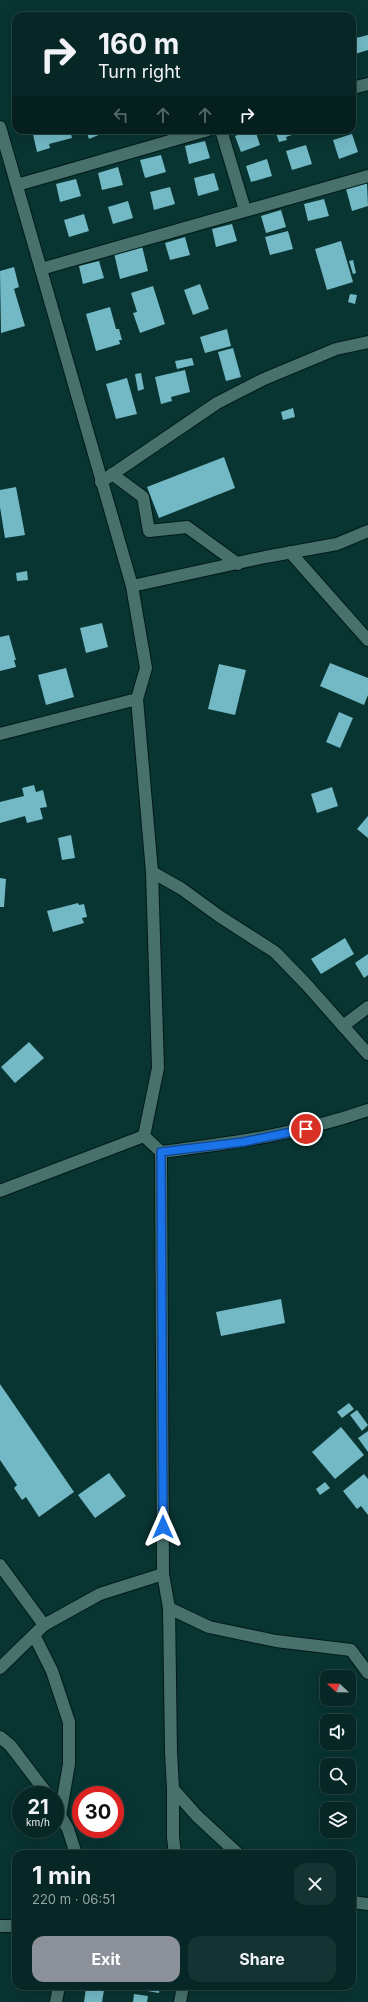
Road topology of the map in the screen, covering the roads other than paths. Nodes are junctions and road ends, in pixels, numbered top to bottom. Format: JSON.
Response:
{"nodes":[{"id":1,"x":368,"y":84,"type":"edge"},
{"id":2,"x":356,"y":87,"type":"edge"},
{"id":3,"x":0,"y":127,"type":"edge"},
{"id":4,"x":194,"y":134,"type":"edge"},
{"id":5,"x":222,"y":134,"type":"edge"},
{"id":6,"x":368,"y":176,"type":"edge"},
{"id":7,"x":17,"y":185,"type":"junction"},
{"id":8,"x":245,"y":210,"type":"junction"},
{"id":9,"x":41,"y":269,"type":"junction"},
{"id":10,"x":368,"y":342,"type":"edge"},
{"id":11,"x":112,"y":474,"type":"junction"},
{"id":12,"x":101,"y":482,"type":"junction"},
{"id":13,"x":368,"y":531,"type":"edge"},
{"id":14,"x":290,"y":552,"type":"junction"},
{"id":15,"x":238,"y":564,"type":"junction"},
{"id":16,"x":132,"y":586,"type":"junction"},
{"id":17,"x":368,"y":640,"type":"edge"},
{"id":18,"x":137,"y":699,"type":"junction"},
{"id":19,"x":0,"y":734,"type":"edge"},
{"id":20,"x":152,"y":872,"type":"junction"},
{"id":21,"x":368,"y":1006,"type":"edge"},
{"id":22,"x":343,"y":1026,"type":"junction"},
{"id":23,"x":368,"y":1054,"type":"edge"},
{"id":24,"x":368,"y":1110,"type":"edge"},
{"id":25,"x":144,"y":1136,"type":"junction"},
{"id":26,"x":161,"y":1152,"type":"junction"},
{"id":27,"x":0,"y":1191,"type":"edge"},
{"id":28,"x":0,"y":1565,"type":"edge"},
{"id":29,"x":163,"y":1574,"type":"junction"},
{"id":30,"x":169,"y":1608,"type":"junction"},
{"id":31,"x":44,"y":1624,"type":"junction"},
{"id":32,"x":34,"y":1635,"type":"junction"},
{"id":33,"x":0,"y":1668,"type":"edge"},
{"id":34,"x":368,"y":1673,"type":"edge"},
{"id":35,"x":0,"y":1737,"type":"edge"},
{"id":36,"x":41,"y":1786,"type":"edge"},
{"id":37,"x":64,"y":1786,"type":"edge"},
{"id":38,"x":173,"y":1789,"type":"junction"},
{"id":39,"x":64,"y":1822,"type":"edge"},
{"id":40,"x":75,"y":1850,"type":"edge"},
{"id":41,"x":175,"y":1850,"type":"edge"},
{"id":42,"x":234,"y":1850,"type":"edge"},
{"id":43,"x":356,"y":1902,"type":"edge"},
{"id":44,"x":368,"y":1904,"type":"edge"},
{"id":45,"x":0,"y":1926,"type":"edge"},
{"id":46,"x":12,"y":1926,"type":"edge"},
{"id":47,"x":58,"y":1990,"type":"edge"},
{"id":48,"x":182,"y":1990,"type":"edge"},
{"id":49,"x":56,"y":2002,"type":"edge"},
{"id":50,"x":180,"y":2002,"type":"edge"}],
"edges":[{"from":1,"to":2,"type":"street"},
{"from":3,"to":7,"type":"street"},
{"from":4,"to":7,"type":"street"},
{"from":5,"to":8,"type":"street"},
{"from":6,"to":8,"type":"street"},
{"from":7,"to":9,"type":"street"},
{"from":8,"to":9,"type":"street"},
{"from":9,"to":12,"type":"street"},
{"from":10,"to":11,"type":"street"},
{"from":11,"to":12,"type":"street"},
{"from":11,"to":15,"type":"street"},
{"from":12,"to":16,"type":"street"},
{"from":13,"to":14,"type":"street"},
{"from":14,"to":15,"type":"street"},
{"from":14,"to":17,"type":"street"},
{"from":15,"to":16,"type":"street"},
{"from":16,"to":18,"type":"street"},
{"from":18,"to":19,"type":"street"},
{"from":18,"to":20,"type":"street"},
{"from":20,"to":22,"type":"street"},
{"from":20,"to":25,"type":"street"},
{"from":21,"to":22,"type":"street"},
{"from":22,"to":23,"type":"street"},
{"from":24,"to":26,"type":"street"},
{"from":25,"to":26,"type":"street"},
{"from":25,"to":27,"type":"street"},
{"from":26,"to":29,"type":"street"},
{"from":28,"to":31,"type":"street"},
{"from":29,"to":30,"type":"street"},
{"from":29,"to":31,"type":"street"},
{"from":30,"to":34,"type":"street"},
{"from":30,"to":38,"type":"street"},
{"from":31,"to":32,"type":"street"},
{"from":32,"to":33,"type":"street"},
{"from":32,"to":37,"type":"street"},
{"from":35,"to":36,"type":"street"},
{"from":38,"to":41,"type":"street"},
{"from":38,"to":42,"type":"street"},
{"from":39,"to":40,"type":"street"},
{"from":43,"to":44,"type":"street"},
{"from":45,"to":46,"type":"street"},
{"from":47,"to":49,"type":"street"},
{"from":48,"to":50,"type":"street"}]}
